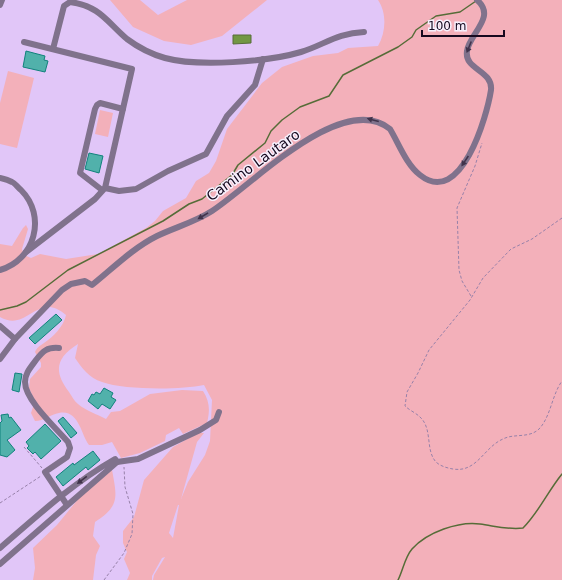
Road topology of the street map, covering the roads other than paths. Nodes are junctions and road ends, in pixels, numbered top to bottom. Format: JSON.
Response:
{"nodes":[{"id":1,"x":2,"y":0,"type":"edge"},
{"id":2,"x":477,"y":0,"type":"edge"},
{"id":3,"x":0,"y":5,"type":"edge"},
{"id":4,"x":364,"y":32,"type":"dead end"},
{"id":5,"x":24,"y":42,"type":"dead end"},
{"id":6,"x":53,"y":49,"type":"junction"},
{"id":7,"x":263,"y":59,"type":"junction"},
{"id":8,"x":123,"y":109,"type":"junction"},
{"id":9,"x":0,"y":178,"type":"edge"},
{"id":10,"x":103,"y":189,"type":"junction"},
{"id":11,"x":26,"y":252,"type":"junction"},
{"id":12,"x":0,"y":270,"type":"edge"},
{"id":13,"x":0,"y":326,"type":"edge"},
{"id":14,"x":15,"y":339,"type":"junction"},
{"id":15,"x":59,"y":348,"type":"dead end"},
{"id":16,"x":0,"y":359,"type":"edge"},
{"id":17,"x":219,"y":412,"type":"dead end"},
{"id":18,"x":118,"y":461,"type":"junction"},
{"id":19,"x":62,"y":495,"type":"junction"},
{"id":20,"x":68,"y":505,"type":"junction"},
{"id":21,"x":0,"y":548,"type":"edge"},
{"id":22,"x":0,"y":564,"type":"edge"}],
"edges":[{"from":1,"to":3,"type":"street"},
{"from":2,"to":14,"type":"street","name":"Camino Lautaro","one_way":true},
{"from":4,"to":7,"type":"street"},
{"from":5,"to":6,"type":"street"},
{"from":6,"to":7,"type":"street"},
{"from":6,"to":8,"type":"street"},
{"from":7,"to":10,"type":"street"},
{"from":8,"to":10,"type":"street"},
{"from":8,"to":10,"type":"street"},
{"from":9,"to":11,"type":"street"},
{"from":10,"to":11,"type":"street"},
{"from":11,"to":12,"type":"street"},
{"from":13,"to":14,"type":"street"},
{"from":14,"to":16,"type":"street"},
{"from":15,"to":19,"type":"street"},
{"from":17,"to":18,"type":"street"},
{"from":18,"to":19,"type":"street","one_way":true},
{"from":18,"to":20,"type":"street"},
{"from":19,"to":20,"type":"street"},
{"from":19,"to":21,"type":"street"},
{"from":20,"to":22,"type":"street"}]}
